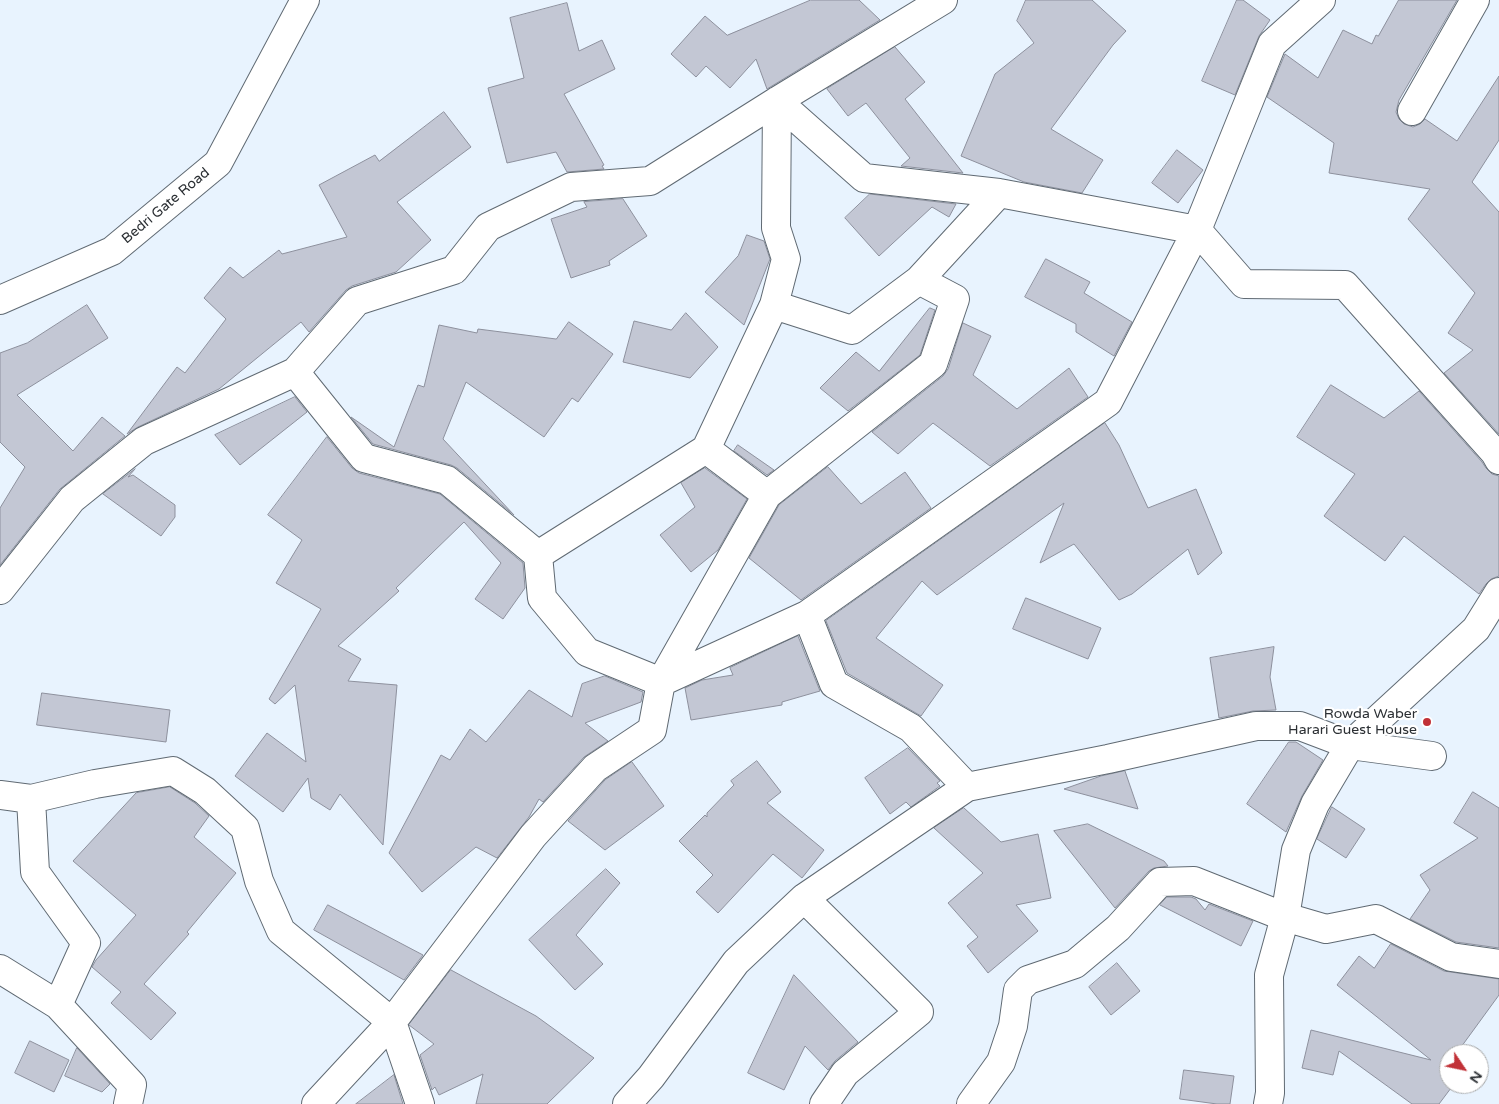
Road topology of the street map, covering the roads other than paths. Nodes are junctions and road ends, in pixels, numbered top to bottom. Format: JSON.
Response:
{"nodes":[{"id":1,"x":305,"y":0,"type":"edge"},
{"id":2,"x":943,"y":0,"type":"edge"},
{"id":3,"x":1321,"y":0,"type":"edge"},
{"id":4,"x":1475,"y":0,"type":"edge"},
{"id":5,"x":777,"y":101,"type":"junction"},
{"id":6,"x":1412,"y":111,"type":"dead end"},
{"id":7,"x":999,"y":193,"type":"junction"},
{"id":8,"x":1197,"y":230,"type":"junction"},
{"id":9,"x":920,"y":280,"type":"junction"},
{"id":10,"x":0,"y":300,"type":"edge"},
{"id":11,"x":774,"y":305,"type":"junction"},
{"id":12,"x":296,"y":372,"type":"junction"},
{"id":13,"x":706,"y":450,"type":"junction"},
{"id":14,"x":1499,"y":460,"type":"edge"},
{"id":15,"x":767,"y":495,"type":"junction"},
{"id":16,"x":538,"y":555,"type":"junction"},
{"id":17,"x":0,"y":590,"type":"edge"},
{"id":18,"x":1499,"y":592,"type":"edge"},
{"id":19,"x":807,"y":615,"type":"junction"},
{"id":20,"x":661,"y":682,"type":"junction"},
{"id":21,"x":1350,"y":745,"type":"junction"},
{"id":22,"x":1432,"y":756,"type":"dead end"},
{"id":23,"x":966,"y":787,"type":"junction"},
{"id":24,"x":0,"y":795,"type":"edge"},
{"id":25,"x":31,"y":799,"type":"junction"},
{"id":26,"x":804,"y":898,"type":"junction"},
{"id":27,"x":1285,"y":917,"type":"junction"},
{"id":28,"x":1499,"y":964,"type":"edge"},
{"id":29,"x":0,"y":969,"type":"edge"},
{"id":30,"x":58,"y":1005,"type":"junction"},
{"id":31,"x":392,"y":1022,"type":"junction"},
{"id":32,"x":128,"y":1104,"type":"edge"},
{"id":33,"x":316,"y":1104,"type":"edge"},
{"id":34,"x":420,"y":1104,"type":"edge"},
{"id":35,"x":627,"y":1104,"type":"edge"},
{"id":36,"x":824,"y":1104,"type":"edge"},
{"id":37,"x":971,"y":1104,"type":"edge"},
{"id":38,"x":1268,"y":1104,"type":"edge"}],
"edges":[{"from":1,"to":10,"type":"street","name":"Bedri Gate Road"},
{"from":2,"to":5,"type":"street"},
{"from":3,"to":8,"type":"street"},
{"from":4,"to":6,"type":"street"},
{"from":5,"to":7,"type":"street"},
{"from":5,"to":11,"type":"street"},
{"from":5,"to":12,"type":"street"},
{"from":7,"to":8,"type":"street"},
{"from":7,"to":9,"type":"street"},
{"from":8,"to":14,"type":"street"},
{"from":8,"to":19,"type":"street"},
{"from":9,"to":11,"type":"street"},
{"from":9,"to":15,"type":"street"},
{"from":11,"to":13,"type":"street"},
{"from":12,"to":16,"type":"street"},
{"from":12,"to":17,"type":"street"},
{"from":13,"to":15,"type":"street"},
{"from":13,"to":16,"type":"street"},
{"from":15,"to":20,"type":"street"},
{"from":16,"to":20,"type":"street"},
{"from":18,"to":21,"type":"street"},
{"from":19,"to":20,"type":"street"},
{"from":19,"to":23,"type":"street"},
{"from":20,"to":31,"type":"street"},
{"from":21,"to":22,"type":"street"},
{"from":21,"to":23,"type":"street"},
{"from":21,"to":27,"type":"street"},
{"from":23,"to":26,"type":"street"},
{"from":24,"to":25,"type":"street"},
{"from":25,"to":30,"type":"street"},
{"from":25,"to":31,"type":"street"},
{"from":26,"to":35,"type":"street"},
{"from":26,"to":36,"type":"street"},
{"from":27,"to":28,"type":"street"},
{"from":27,"to":37,"type":"street"},
{"from":27,"to":38,"type":"street"},
{"from":29,"to":30,"type":"street"},
{"from":30,"to":32,"type":"street"},
{"from":31,"to":33,"type":"street"},
{"from":31,"to":34,"type":"street"}]}
